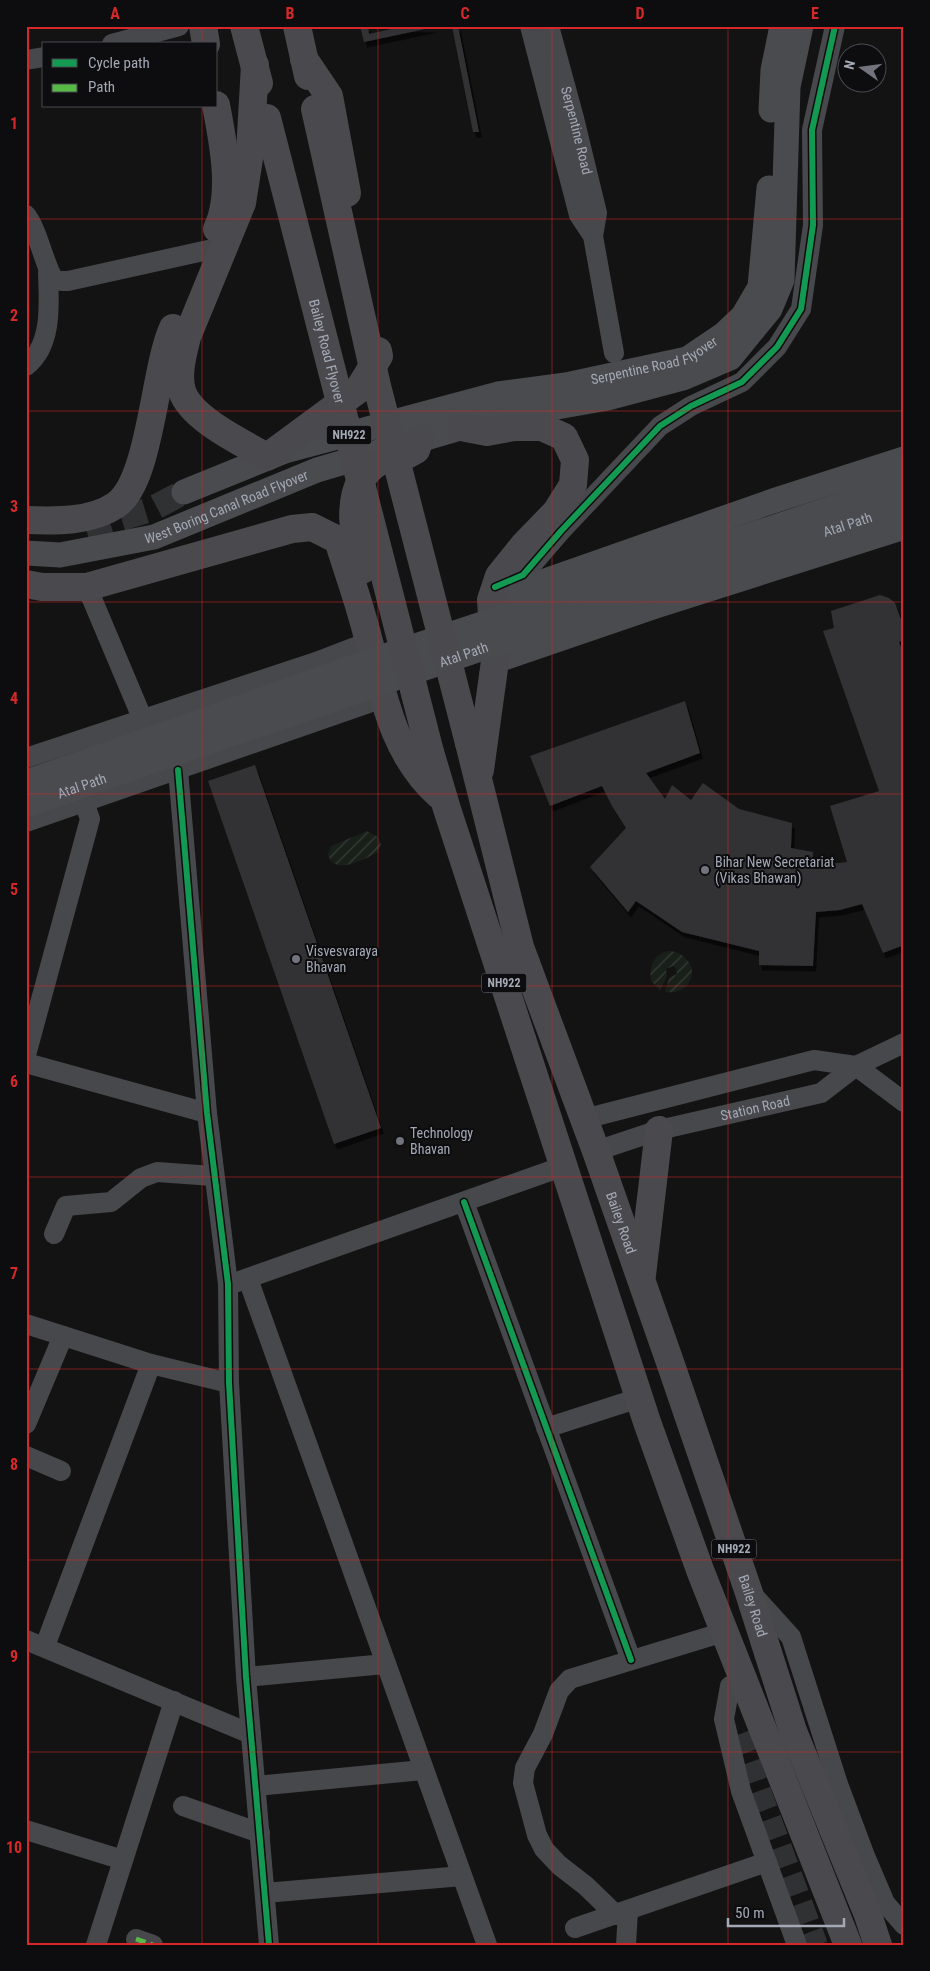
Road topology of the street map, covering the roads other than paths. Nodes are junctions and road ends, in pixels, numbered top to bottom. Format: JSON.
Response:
{"nodes":[{"id":1,"x":179,"y":26,"type":"edge"},
{"id":2,"x":203,"y":26,"type":"edge"},
{"id":3,"x":244,"y":26,"type":"edge"},
{"id":4,"x":297,"y":26,"type":"edge"},
{"id":5,"x":530,"y":26,"type":"edge"},
{"id":6,"x":549,"y":26,"type":"edge"},
{"id":7,"x":782,"y":26,"type":"edge"},
{"id":8,"x":801,"y":26,"type":"edge"},
{"id":9,"x":835,"y":26,"type":"edge"},
{"id":10,"x":119,"y":42,"type":"edge"},
{"id":11,"x":206,"y":42,"type":"edge"},
{"id":12,"x":42,"y":57,"type":"edge"},
{"id":13,"x":304,"y":59,"type":"junction"},
{"id":14,"x":26,"y":60,"type":"edge"},
{"id":15,"x":255,"y":65,"type":"junction"},
{"id":16,"x":217,"y":108,"type":"edge"},
{"id":17,"x":26,"y":215,"type":"edge"},
{"id":18,"x":593,"y":236,"type":"junction"},
{"id":19,"x":208,"y":250,"type":"junction"},
{"id":20,"x":48,"y":273,"type":"junction"},
{"id":21,"x":614,"y":353,"type":"dead end"},
{"id":22,"x":26,"y":366,"type":"edge"},
{"id":23,"x":461,"y":427,"type":"junction"},
{"id":24,"x":420,"y":439,"type":"junction"},
{"id":25,"x":268,"y":457,"type":"junction"},
{"id":26,"x":904,"y":459,"type":"edge"},
{"id":27,"x":904,"y":484,"type":"edge"},
{"id":28,"x":184,"y":492,"type":"tunnel mouth"},
{"id":29,"x":904,"y":506,"type":"edge"},
{"id":30,"x":26,"y":520,"type":"edge"},
{"id":31,"x":904,"y":527,"type":"edge"},
{"id":32,"x":759,"y":543,"type":"junction"},
{"id":33,"x":26,"y":553,"type":"edge"},
{"id":34,"x":26,"y":584,"type":"edge"},
{"id":35,"x":87,"y":587,"type":"junction"},
{"id":36,"x":495,"y":588,"type":"junction"},
{"id":37,"x":368,"y":642,"type":"junction"},
{"id":38,"x":495,"y":661,"type":"junction"},
{"id":39,"x":316,"y":662,"type":"junction"},
{"id":40,"x":383,"y":698,"type":"junction"},
{"id":41,"x":337,"y":714,"type":"junction"},
{"id":42,"x":159,"y":746,"type":"junction"},
{"id":43,"x":26,"y":758,"type":"edge"},
{"id":44,"x":478,"y":779,"type":"junction"},
{"id":45,"x":26,"y":782,"type":"edge"},
{"id":46,"x":442,"y":791,"type":"junction"},
{"id":47,"x":84,"y":802,"type":"junction"},
{"id":48,"x":26,"y":805,"type":"edge"},
{"id":49,"x":26,"y":822,"type":"edge"},
{"id":50,"x":904,"y":1044,"type":"edge"},
{"id":51,"x":26,"y":1055,"type":"edge"},
{"id":52,"x":26,"y":1063,"type":"edge"},
{"id":53,"x":856,"y":1066,"type":"junction"},
{"id":54,"x":904,"y":1102,"type":"edge"},
{"id":55,"x":207,"y":1113,"type":"junction"},
{"id":56,"x":584,"y":1119,"type":"junction"},
{"id":57,"x":659,"y":1130,"type":"junction"},
{"id":58,"x":596,"y":1151,"type":"junction"},
{"id":59,"x":564,"y":1166,"type":"junction"},
{"id":60,"x":213,"y":1176,"type":"junction"},
{"id":61,"x":464,"y":1202,"type":"junction"},
{"id":62,"x":54,"y":1234,"type":"dead end"},
{"id":63,"x":248,"y":1279,"type":"junction"},
{"id":64,"x":642,"y":1281,"type":"junction"},
{"id":65,"x":228,"y":1284,"type":"junction"},
{"id":66,"x":26,"y":1324,"type":"edge"},
{"id":67,"x":63,"y":1336,"type":"junction"},
{"id":68,"x":151,"y":1364,"type":"junction"},
{"id":69,"x":671,"y":1366,"type":"junction"},
{"id":70,"x":229,"y":1383,"type":"junction"},
{"id":71,"x":643,"y":1410,"type":"junction"},
{"id":72,"x":26,"y":1424,"type":"edge"},
{"id":73,"x":546,"y":1428,"type":"junction"},
{"id":74,"x":26,"y":1456,"type":"edge"},
{"id":75,"x":61,"y":1471,"type":"dead end"},
{"id":76,"x":748,"y":1590,"type":"junction"},
{"id":77,"x":724,"y":1632,"type":"junction"},
{"id":78,"x":26,"y":1640,"type":"edge"},
{"id":79,"x":45,"y":1646,"type":"junction"},
{"id":80,"x":631,"y":1660,"type":"junction"},
{"id":81,"x":385,"y":1664,"type":"junction"},
{"id":82,"x":734,"y":1676,"type":"junction"},
{"id":83,"x":246,"y":1677,"type":"junction"},
{"id":84,"x":174,"y":1701,"type":"junction"},
{"id":85,"x":251,"y":1734,"type":"junction"},
{"id":86,"x":740,"y":1734,"type":"tunnel mouth"},
{"id":87,"x":423,"y":1770,"type":"junction"},
{"id":88,"x":256,"y":1786,"type":"junction"},
{"id":89,"x":183,"y":1806,"type":"dead end"},
{"id":90,"x":26,"y":1830,"type":"edge"},
{"id":91,"x":260,"y":1833,"type":"junction"},
{"id":92,"x":123,"y":1860,"type":"junction"},
{"id":93,"x":767,"y":1862,"type":"junction"},
{"id":94,"x":462,"y":1876,"type":"junction"},
{"id":95,"x":265,"y":1893,"type":"junction"},
{"id":96,"x":622,"y":1913,"type":"junction"},
{"id":97,"x":904,"y":1925,"type":"edge"},
{"id":98,"x":575,"y":1928,"type":"dead end"},
{"id":99,"x":96,"y":1945,"type":"edge"},
{"id":100,"x":269,"y":1945,"type":"edge"},
{"id":101,"x":487,"y":1945,"type":"edge"},
{"id":102,"x":626,"y":1945,"type":"edge"},
{"id":103,"x":798,"y":1945,"type":"edge"},
{"id":104,"x":848,"y":1945,"type":"edge"},
{"id":105,"x":878,"y":1945,"type":"edge"}],
"edges":[{"from":1,"to":10,"type":"street"},
{"from":2,"to":11,"type":"highway"},
{"from":3,"to":15,"type":"highway","number":"NH922"},
{"from":4,"to":13,"type":"highway","number":"NH922"},
{"from":5,"to":18,"type":"street"},
{"from":6,"to":18,"type":"street","name":"Serpentine Road"},
{"from":7,"to":25,"type":"main road","name":"Serpentine Road Flyover"},
{"from":8,"to":23,"type":"main road","name":"Serpentine Road Flyover"},
{"from":9,"to":36,"type":"street"},
{"from":12,"to":14,"type":"street"},
{"from":13,"to":25,"type":"highway"},
{"from":13,"to":44,"type":"highway","number":"NH922","bridge":true},
{"from":15,"to":25,"type":"highway"},
{"from":15,"to":46,"type":"highway","name":"Bailey Road Flyover","number":"NH922","bridge":true},
{"from":16,"to":19,"type":"highway"},
{"from":17,"to":20,"type":"street"},
{"from":18,"to":21,"type":"street"},
{"from":19,"to":20,"type":"street"},
{"from":19,"to":30,"type":"highway"},
{"from":20,"to":22,"type":"street"},
{"from":23,"to":24,"type":"main road","name":"Serpentine Road Flyover"},
{"from":23,"to":36,"type":"highway"},
{"from":24,"to":33,"type":"main road","name":"West Boring Canal Road Flyover"},
{"from":24,"to":46,"type":"highway"},
{"from":25,"to":28,"type":"main road","name":"Serpentine Road Flyover"},
{"from":26,"to":36,"type":"main road"},
{"from":27,"to":32,"type":"main road","name":"Atal Path"},
{"from":29,"to":32,"type":"main road","name":"Atal Path"},
{"from":31,"to":38,"type":"main road"},
{"from":32,"to":42,"type":"main road","name":"Atal Path","bridge":true},
{"from":34,"to":35,"type":"highway"},
{"from":35,"to":37,"type":"highway"},
{"from":35,"to":42,"type":"street"},
{"from":36,"to":38,"type":"highway"},
{"from":37,"to":39,"type":"street"},
{"from":37,"to":40,"type":"highway"},
{"from":38,"to":44,"type":"highway"},
{"from":39,"to":41,"type":"street"},
{"from":39,"to":42,"type":"street"},
{"from":40,"to":41,"type":"street"},
{"from":40,"to":46,"type":"highway"},
{"from":41,"to":42,"type":"street"},
{"from":42,"to":43,"type":"street"},
{"from":42,"to":45,"type":"main road","name":"Atal Path"},
{"from":42,"to":47,"type":"street"},
{"from":42,"to":48,"type":"main road","name":"Atal Path"},
{"from":42,"to":55,"type":"street"},
{"from":44,"to":56,"type":"highway","number":"NH922"},
{"from":46,"to":59,"type":"highway","number":"NH922"},
{"from":47,"to":49,"type":"street"},
{"from":47,"to":51,"type":"street"},
{"from":50,"to":53,"type":"street","name":"Station Road"},
{"from":52,"to":55,"type":"street"},
{"from":53,"to":54,"type":"street"},
{"from":53,"to":56,"type":"street"},
{"from":53,"to":57,"type":"street","name":"Station Road"},
{"from":55,"to":60,"type":"street"},
{"from":56,"to":58,"type":"highway","number":"NH922"},
{"from":57,"to":58,"type":"street","name":"Station Road"},
{"from":57,"to":64,"type":"highway"},
{"from":58,"to":64,"type":"highway","name":"Bailey Road","number":"NH922"},
{"from":59,"to":61,"type":"street"},
{"from":59,"to":71,"type":"highway","number":"NH922"},
{"from":60,"to":62,"type":"street"},
{"from":60,"to":65,"type":"street"},
{"from":61,"to":63,"type":"street"},
{"from":61,"to":73,"type":"street"},
{"from":63,"to":65,"type":"street"},
{"from":63,"to":81,"type":"street"},
{"from":64,"to":69,"type":"highway","name":"Bailey Road","number":"NH922"},
{"from":65,"to":70,"type":"street"},
{"from":66,"to":67,"type":"street"},
{"from":67,"to":68,"type":"street"},
{"from":67,"to":72,"type":"street"},
{"from":68,"to":70,"type":"street"},
{"from":68,"to":79,"type":"street"},
{"from":69,"to":71,"type":"highway"},
{"from":69,"to":76,"type":"highway","name":"Bailey Road","number":"NH922"},
{"from":70,"to":83,"type":"street"},
{"from":71,"to":73,"type":"street"},
{"from":71,"to":77,"type":"highway","number":"NH922"},
{"from":73,"to":80,"type":"street"},
{"from":74,"to":75,"type":"street"},
{"from":76,"to":97,"type":"street"},
{"from":76,"to":105,"type":"highway","name":"Bailey Road","number":"NH922"},
{"from":77,"to":80,"type":"street"},
{"from":77,"to":82,"type":"highway","number":"NH922"},
{"from":78,"to":79,"type":"street"},
{"from":79,"to":84,"type":"street"},
{"from":80,"to":96,"type":"street"},
{"from":81,"to":83,"type":"street"},
{"from":81,"to":87,"type":"street"},
{"from":82,"to":86,"type":"street"},
{"from":82,"to":93,"type":"street"},
{"from":82,"to":104,"type":"highway","number":"NH922"},
{"from":83,"to":85,"type":"street"},
{"from":84,"to":85,"type":"street"},
{"from":84,"to":92,"type":"street"},
{"from":85,"to":88,"type":"street"},
{"from":87,"to":88,"type":"street"},
{"from":87,"to":94,"type":"street"},
{"from":88,"to":91,"type":"street"},
{"from":89,"to":91,"type":"street"},
{"from":90,"to":92,"type":"street"},
{"from":91,"to":95,"type":"street"},
{"from":92,"to":99,"type":"street"},
{"from":93,"to":96,"type":"street"},
{"from":93,"to":103,"type":"street"},
{"from":94,"to":95,"type":"street"},
{"from":94,"to":101,"type":"street"},
{"from":95,"to":100,"type":"street"},
{"from":96,"to":98,"type":"street"},
{"from":96,"to":102,"type":"street"}]}
